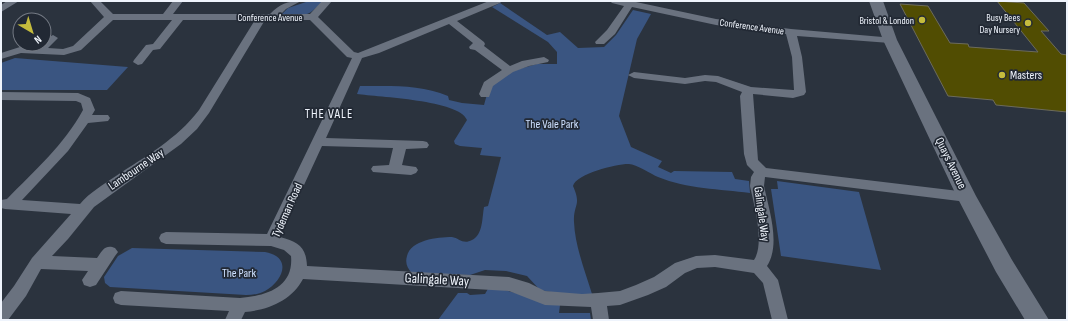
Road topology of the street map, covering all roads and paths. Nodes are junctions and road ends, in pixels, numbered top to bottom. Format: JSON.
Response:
{"nodes":[{"id":1,"x":14,"y":1,"type":"edge"},
{"id":2,"x":95,"y":1,"type":"edge"},
{"id":3,"x":178,"y":1,"type":"edge"},
{"id":4,"x":296,"y":1,"type":"edge"},
{"id":5,"x":327,"y":1,"type":"edge"},
{"id":6,"x":498,"y":1,"type":"edge"},
{"id":7,"x":615,"y":1,"type":"edge"},
{"id":8,"x":876,"y":1,"type":"edge"},
{"id":9,"x":631,"y":3,"type":"edge"},
{"id":10,"x":1,"y":9,"type":"edge"},
{"id":11,"x":110,"y":17,"type":"junction"},
{"id":12,"x":166,"y":17,"type":"junction"},
{"id":13,"x":180,"y":17,"type":"junction"},
{"id":14,"x":268,"y":17,"type":"junction"},
{"id":15,"x":313,"y":17,"type":"junction"},
{"id":16,"x":450,"y":20,"type":"junction"},
{"id":17,"x":791,"y":32,"type":"junction"},
{"id":18,"x":890,"y":40,"type":"junction"},
{"id":19,"x":600,"y":42,"type":"dead end"},
{"id":20,"x":13,"y":52,"type":"edge"},
{"id":21,"x":52,"y":52,"type":"edge"},
{"id":22,"x":1,"y":56,"type":"edge"},
{"id":23,"x":358,"y":56,"type":"junction"},
{"id":24,"x":544,"y":60,"type":"dead end"},
{"id":25,"x":138,"y":62,"type":"dead end"},
{"id":26,"x":509,"y":70,"type":"junction"},
{"id":27,"x":634,"y":76,"type":"dead end"},
{"id":28,"x":484,"y":85,"type":"dead end"},
{"id":29,"x":750,"y":91,"type":"junction"},
{"id":30,"x":1,"y":96,"type":"edge"},
{"id":31,"x":104,"y":118,"type":"dead end"},
{"id":32,"x":85,"y":119,"type":"junction"},
{"id":33,"x":318,"y":142,"type":"junction"},
{"id":34,"x":401,"y":144,"type":"junction"},
{"id":35,"x":423,"y":145,"type":"dead end"},
{"id":36,"x":378,"y":169,"type":"dead end"},
{"id":37,"x":394,"y":169,"type":"junction"},
{"id":38,"x":411,"y":170,"type":"dead end"},
{"id":39,"x":762,"y":172,"type":"junction"},
{"id":40,"x":967,"y":197,"type":"junction"},
{"id":41,"x":5,"y":204,"type":"edge"},
{"id":42,"x":83,"y":210,"type":"junction"},
{"id":43,"x":166,"y":238,"type":"dead end"},
{"id":44,"x":271,"y":240,"type":"junction"},
{"id":45,"x":110,"y":252,"type":"dead end"},
{"id":46,"x":37,"y":262,"type":"junction"},
{"id":47,"x":101,"y":265,"type":"junction"},
{"id":48,"x":758,"y":267,"type":"junction"},
{"id":49,"x":297,"y":272,"type":"junction"},
{"id":50,"x":90,"y":280,"type":"dead end"},
{"id":51,"x":121,"y":298,"type":"dead end"},
{"id":52,"x":598,"y":300,"type":"junction"},
{"id":53,"x":240,"y":305,"type":"junction"},
{"id":54,"x":1,"y":316,"type":"edge"},
{"id":55,"x":233,"y":320,"type":"edge"},
{"id":56,"x":600,"y":320,"type":"edge"},
{"id":57,"x":780,"y":320,"type":"edge"},
{"id":58,"x":1038,"y":320,"type":"edge"}],
"edges":[{"from":1,"to":10,"type":"street"},
{"from":2,"to":11,"type":"street"},
{"from":3,"to":12,"type":"street"},
{"from":4,"to":14,"type":"street","name":"Lambourne Way"},
{"from":5,"to":15,"type":"street"},
{"from":6,"to":16,"type":"street"},
{"from":7,"to":9,"type":"street","name":"Conference Avenue"},
{"from":8,"to":18,"type":"street","name":"Quays Avenue"},
{"from":9,"to":17,"type":"street","name":"Conference Avenue"},
{"from":9,"to":19,"type":"street"},
{"from":11,"to":12,"type":"street","name":"Conference Avenue"},
{"from":11,"to":21,"type":"street"},
{"from":12,"to":13,"type":"street","name":"Conference Avenue"},
{"from":13,"to":14,"type":"street","name":"Conference Avenue"},
{"from":13,"to":25,"type":"street"},
{"from":14,"to":15,"type":"street","name":"Conference Avenue"},
{"from":14,"to":42,"type":"street","name":"Lambourne Way"},
{"from":15,"to":23,"type":"street","name":"Conference Avenue"},
{"from":16,"to":23,"type":"street"},
{"from":16,"to":26,"type":"street"},
{"from":17,"to":18,"type":"street","name":"Conference Avenue"},
{"from":17,"to":29,"type":"street"},
{"from":18,"to":40,"type":"street","name":"Quays Avenue"},
{"from":20,"to":22,"type":"street"},
{"from":23,"to":33,"type":"street","name":"Tydeman Road"},
{"from":24,"to":26,"type":"street"},
{"from":26,"to":28,"type":"street"},
{"from":27,"to":29,"type":"street"},
{"from":29,"to":39,"type":"street"},
{"from":30,"to":32,"type":"street"},
{"from":31,"to":32,"type":"street"},
{"from":32,"to":41,"type":"street"},
{"from":33,"to":34,"type":"street"},
{"from":33,"to":44,"type":"street","name":"Tydeman Road"},
{"from":34,"to":35,"type":"street"},
{"from":34,"to":37,"type":"street"},
{"from":36,"to":37,"type":"street"},
{"from":37,"to":38,"type":"street"},
{"from":39,"to":40,"type":"street","name":"Galingale Way"},
{"from":39,"to":48,"type":"street","name":"Galingale Way"},
{"from":40,"to":58,"type":"street","name":"Quays Avenue"},
{"from":41,"to":42,"type":"street"},
{"from":42,"to":46,"type":"street","name":"Lambourne Way"},
{"from":43,"to":44,"type":"street"},
{"from":44,"to":49,"type":"street","name":"Tydeman Road"},
{"from":45,"to":47,"type":"street"},
{"from":46,"to":47,"type":"street"},
{"from":46,"to":54,"type":"street","name":"Lambourne Way"},
{"from":47,"to":50,"type":"street"},
{"from":48,"to":52,"type":"street","name":"Galingale Way"},
{"from":48,"to":57,"type":"street"},
{"from":49,"to":52,"type":"street","name":"Galingale Way"},
{"from":49,"to":53,"type":"street"},
{"from":51,"to":53,"type":"street"},
{"from":52,"to":56,"type":"street"},
{"from":53,"to":55,"type":"street"}]}
